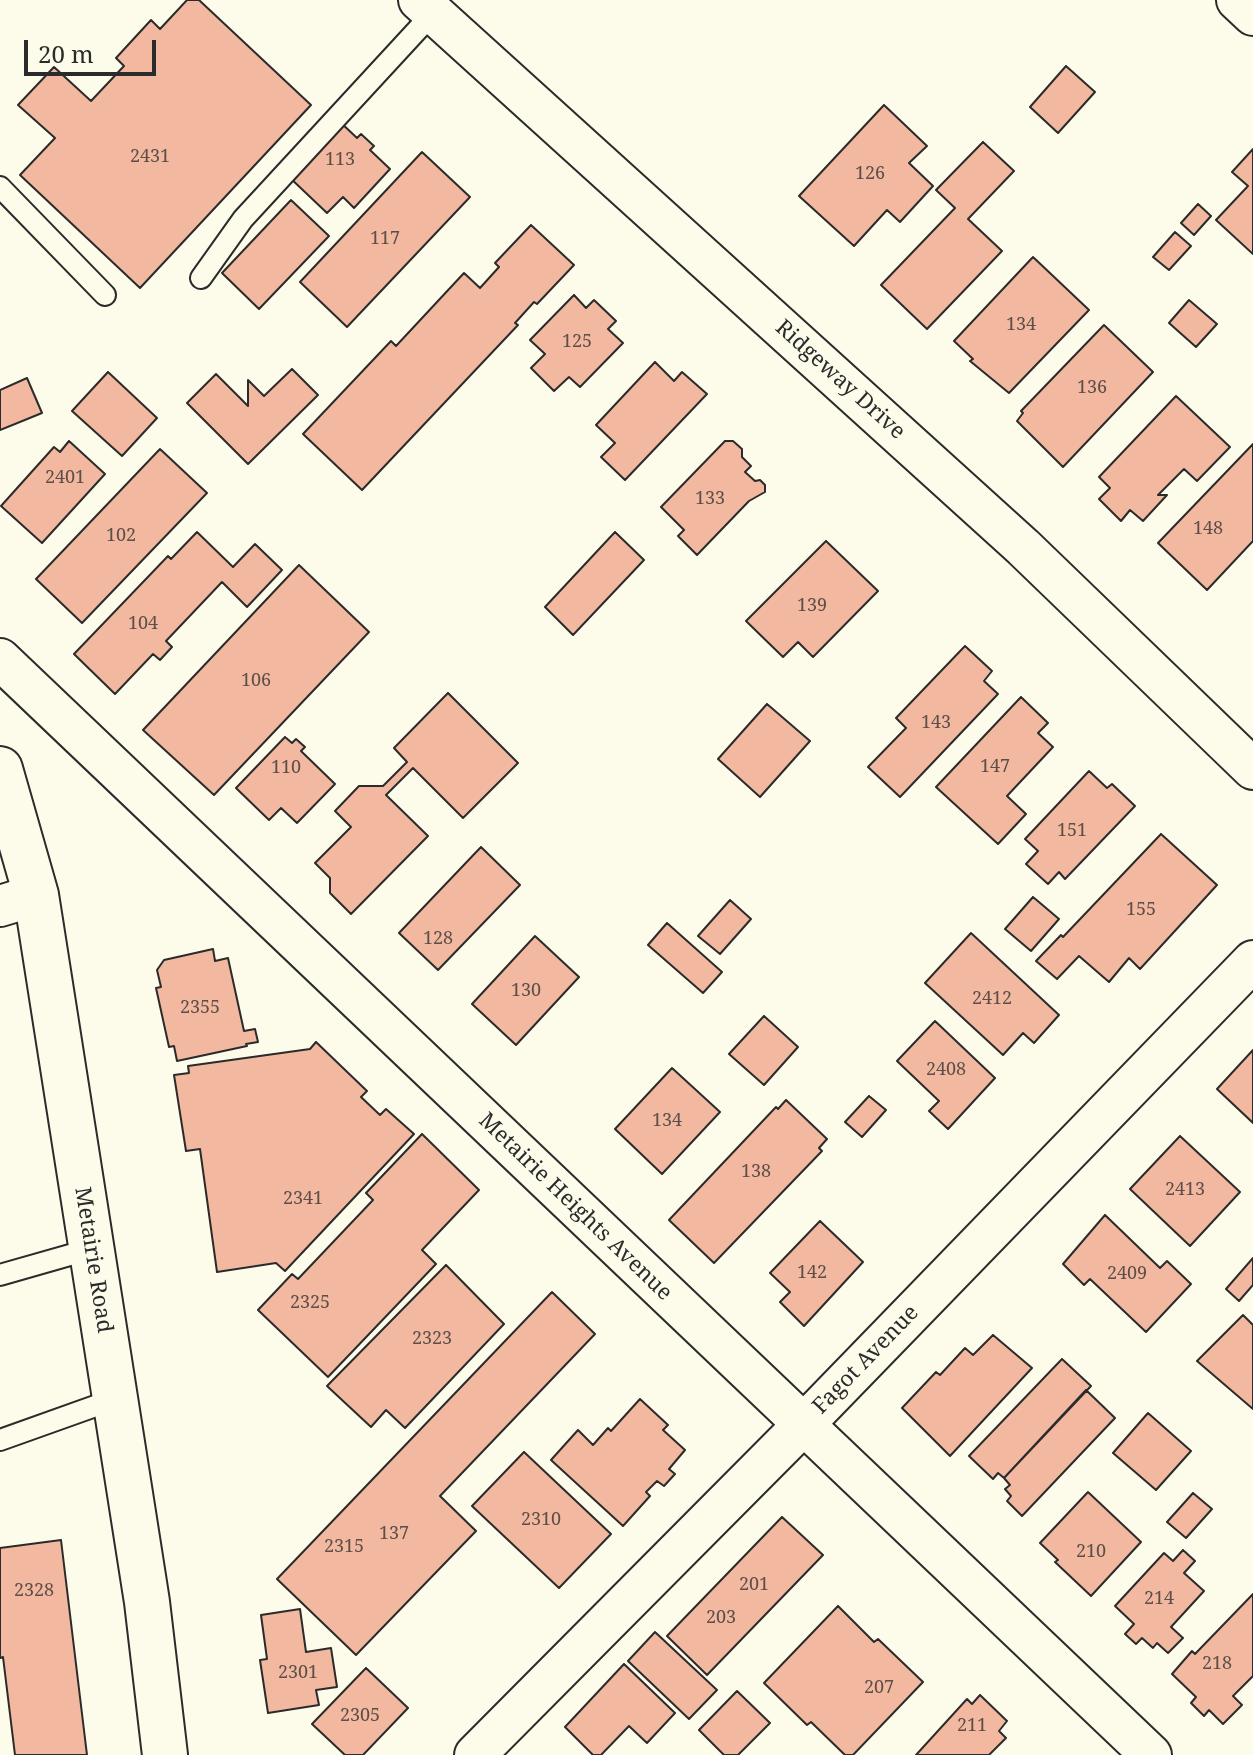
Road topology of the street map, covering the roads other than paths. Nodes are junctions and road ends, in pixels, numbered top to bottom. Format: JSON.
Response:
{"nodes":[{"id":1,"x":1237,"y":0,"type":"edge"},
{"id":2,"x":426,"y":6,"type":"edge"},
{"id":3,"x":1253,"y":15,"type":"edge"},
{"id":4,"x":0,"y":187,"type":"edge"},
{"id":5,"x":201,"y":278,"type":"dead end"},
{"id":6,"x":105,"y":295,"type":"dead end"},
{"id":7,"x":0,"y":659,"type":"edge"},
{"id":8,"x":0,"y":769,"type":"edge"},
{"id":9,"x":1253,"y":769,"type":"edge"},
{"id":10,"x":18,"y":900,"type":"edge"},
{"id":11,"x":1253,"y":961,"type":"edge"},
{"id":12,"x":91,"y":1249,"type":"junction"},
{"id":13,"x":0,"y":1275,"type":"edge"},
{"id":14,"x":115,"y":1399,"type":"junction"},
{"id":15,"x":804,"y":1424,"type":"junction"},
{"id":16,"x":0,"y":1440,"type":"edge"},
{"id":17,"x":169,"y":1754,"type":"edge"},
{"id":18,"x":475,"y":1755,"type":"edge"},
{"id":19,"x":1151,"y":1755,"type":"edge"}],
"edges":[{"from":1,"to":3,"type":"street"},
{"from":2,"to":5,"type":"lane"},
{"from":2,"to":9,"type":"street","name":"Ridgeway Drive"},
{"from":4,"to":6,"type":"lane"},
{"from":7,"to":15,"type":"street","name":"Metairie Heights Avenue"},
{"from":8,"to":10,"type":"main road","name":"Metairie Road"},
{"from":10,"to":12,"type":"main road","name":"Metairie Road"},
{"from":11,"to":15,"type":"street","name":"Fagot Avenue"},
{"from":12,"to":13,"type":"lane"},
{"from":12,"to":14,"type":"main road","name":"Metairie Road"},
{"from":14,"to":16,"type":"lane"},
{"from":14,"to":17,"type":"main road","name":"Metairie Road"},
{"from":15,"to":18,"type":"street","name":"Fagot Avenue"},
{"from":15,"to":19,"type":"street","name":"Metairie Heights Avenue"}]}
